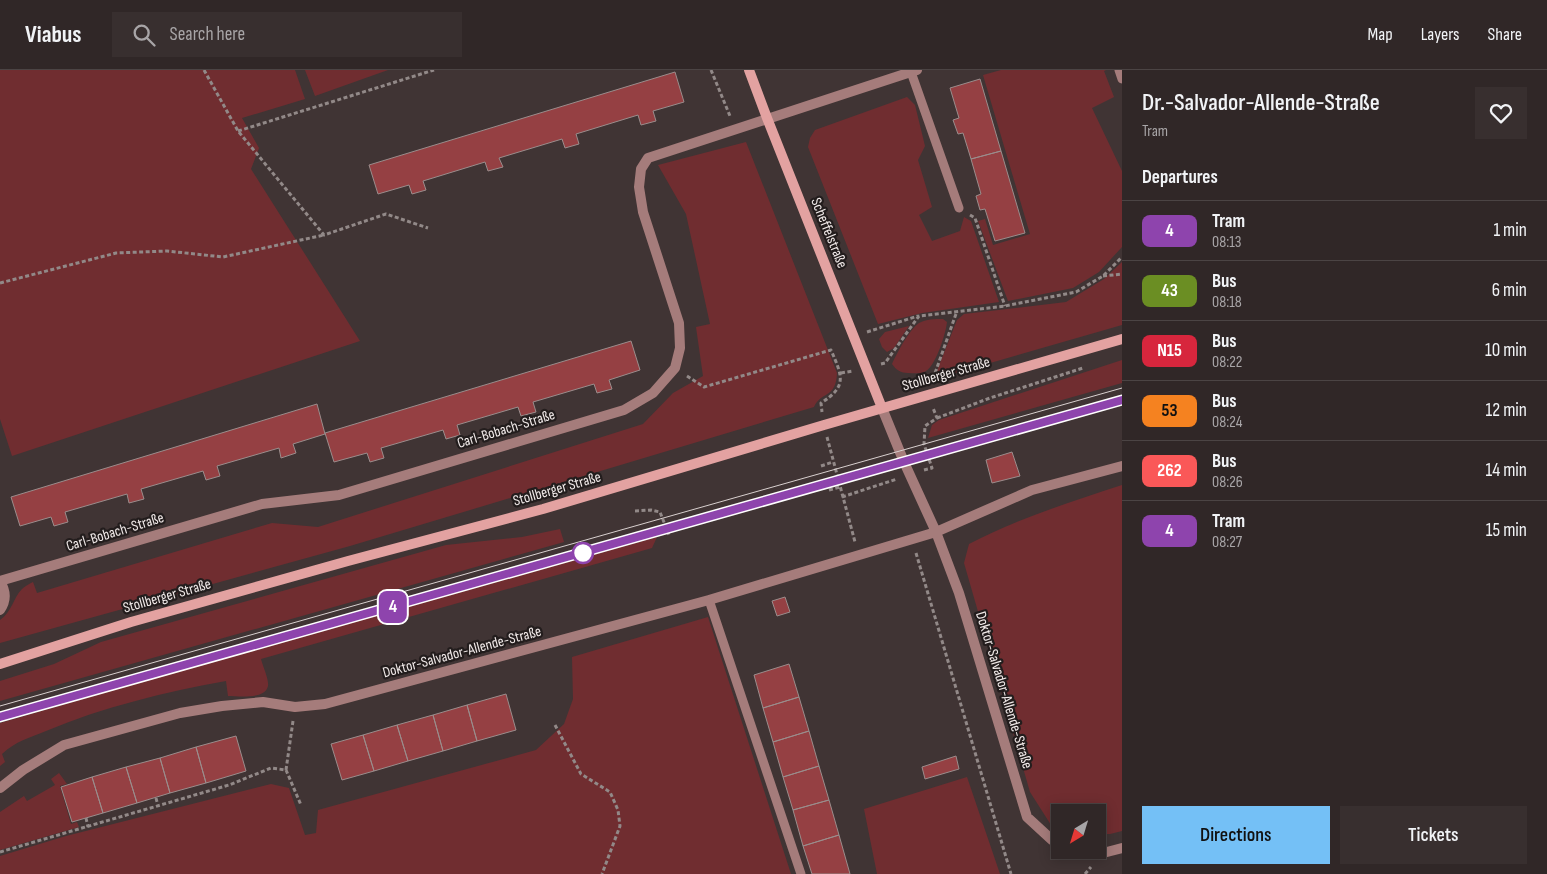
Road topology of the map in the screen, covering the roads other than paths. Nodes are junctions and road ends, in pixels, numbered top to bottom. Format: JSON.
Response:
{"nodes":[{"id":1,"x":749,"y":70,"type":"edge"},
{"id":2,"x":1119,"y":70,"type":"edge"},
{"id":3,"x":914,"y":71,"type":"edge"},
{"id":4,"x":1122,"y":79,"type":"edge"},
{"id":5,"x":767,"y":118,"type":"junction"},
{"id":6,"x":959,"y":208,"type":"road end"},
{"id":7,"x":1122,"y":339,"type":"edge"},
{"id":8,"x":882,"y":408,"type":"junction"},
{"id":9,"x":1122,"y":466,"type":"edge"},
{"id":10,"x":936,"y":532,"type":"junction"},
{"id":11,"x":0,"y":581,"type":"edge"},
{"id":12,"x":709,"y":600,"type":"junction"},
{"id":13,"x":0,"y":610,"type":"edge"},
{"id":14,"x":0,"y":664,"type":"edge"},
{"id":15,"x":0,"y":788,"type":"edge"},
{"id":16,"x":1051,"y":839,"type":"edge"},
{"id":17,"x":1122,"y":848,"type":"edge"},
{"id":18,"x":1106,"y":852,"type":"edge"},
{"id":19,"x":801,"y":874,"type":"edge"}],
"edges":[{"from":1,"to":5,"type":"main road","name":"Scheffelstraße"},
{"from":2,"to":4,"type":"lane"},
{"from":3,"to":5,"type":"street"},
{"from":3,"to":6,"type":"lane"},
{"from":5,"to":8,"type":"main road","name":"Scheffelstraße"},
{"from":5,"to":11,"type":"street","name":"Carl-Bobach-Straße"},
{"from":7,"to":8,"type":"main road","name":"Stollberger Straße"},
{"from":8,"to":10,"type":"street","name":"Doktor-Salvador-Allende-Straße"},
{"from":8,"to":14,"type":"main road","name":"Stollberger Straße"},
{"from":9,"to":10,"type":"street","name":"Doktor-Salvador-Allende-Straße"},
{"from":10,"to":12,"type":"street","name":"Doktor-Salvador-Allende-Straße"},
{"from":10,"to":16,"type":"street","name":"Doktor-Salvador-Allende-Straße"},
{"from":11,"to":13,"type":"street","name":"Carl-Bobach-Straße"},
{"from":12,"to":15,"type":"street","name":"Doktor-Salvador-Allende-Straße"},
{"from":12,"to":19,"type":"lane"},
{"from":17,"to":18,"type":"street"}]}
